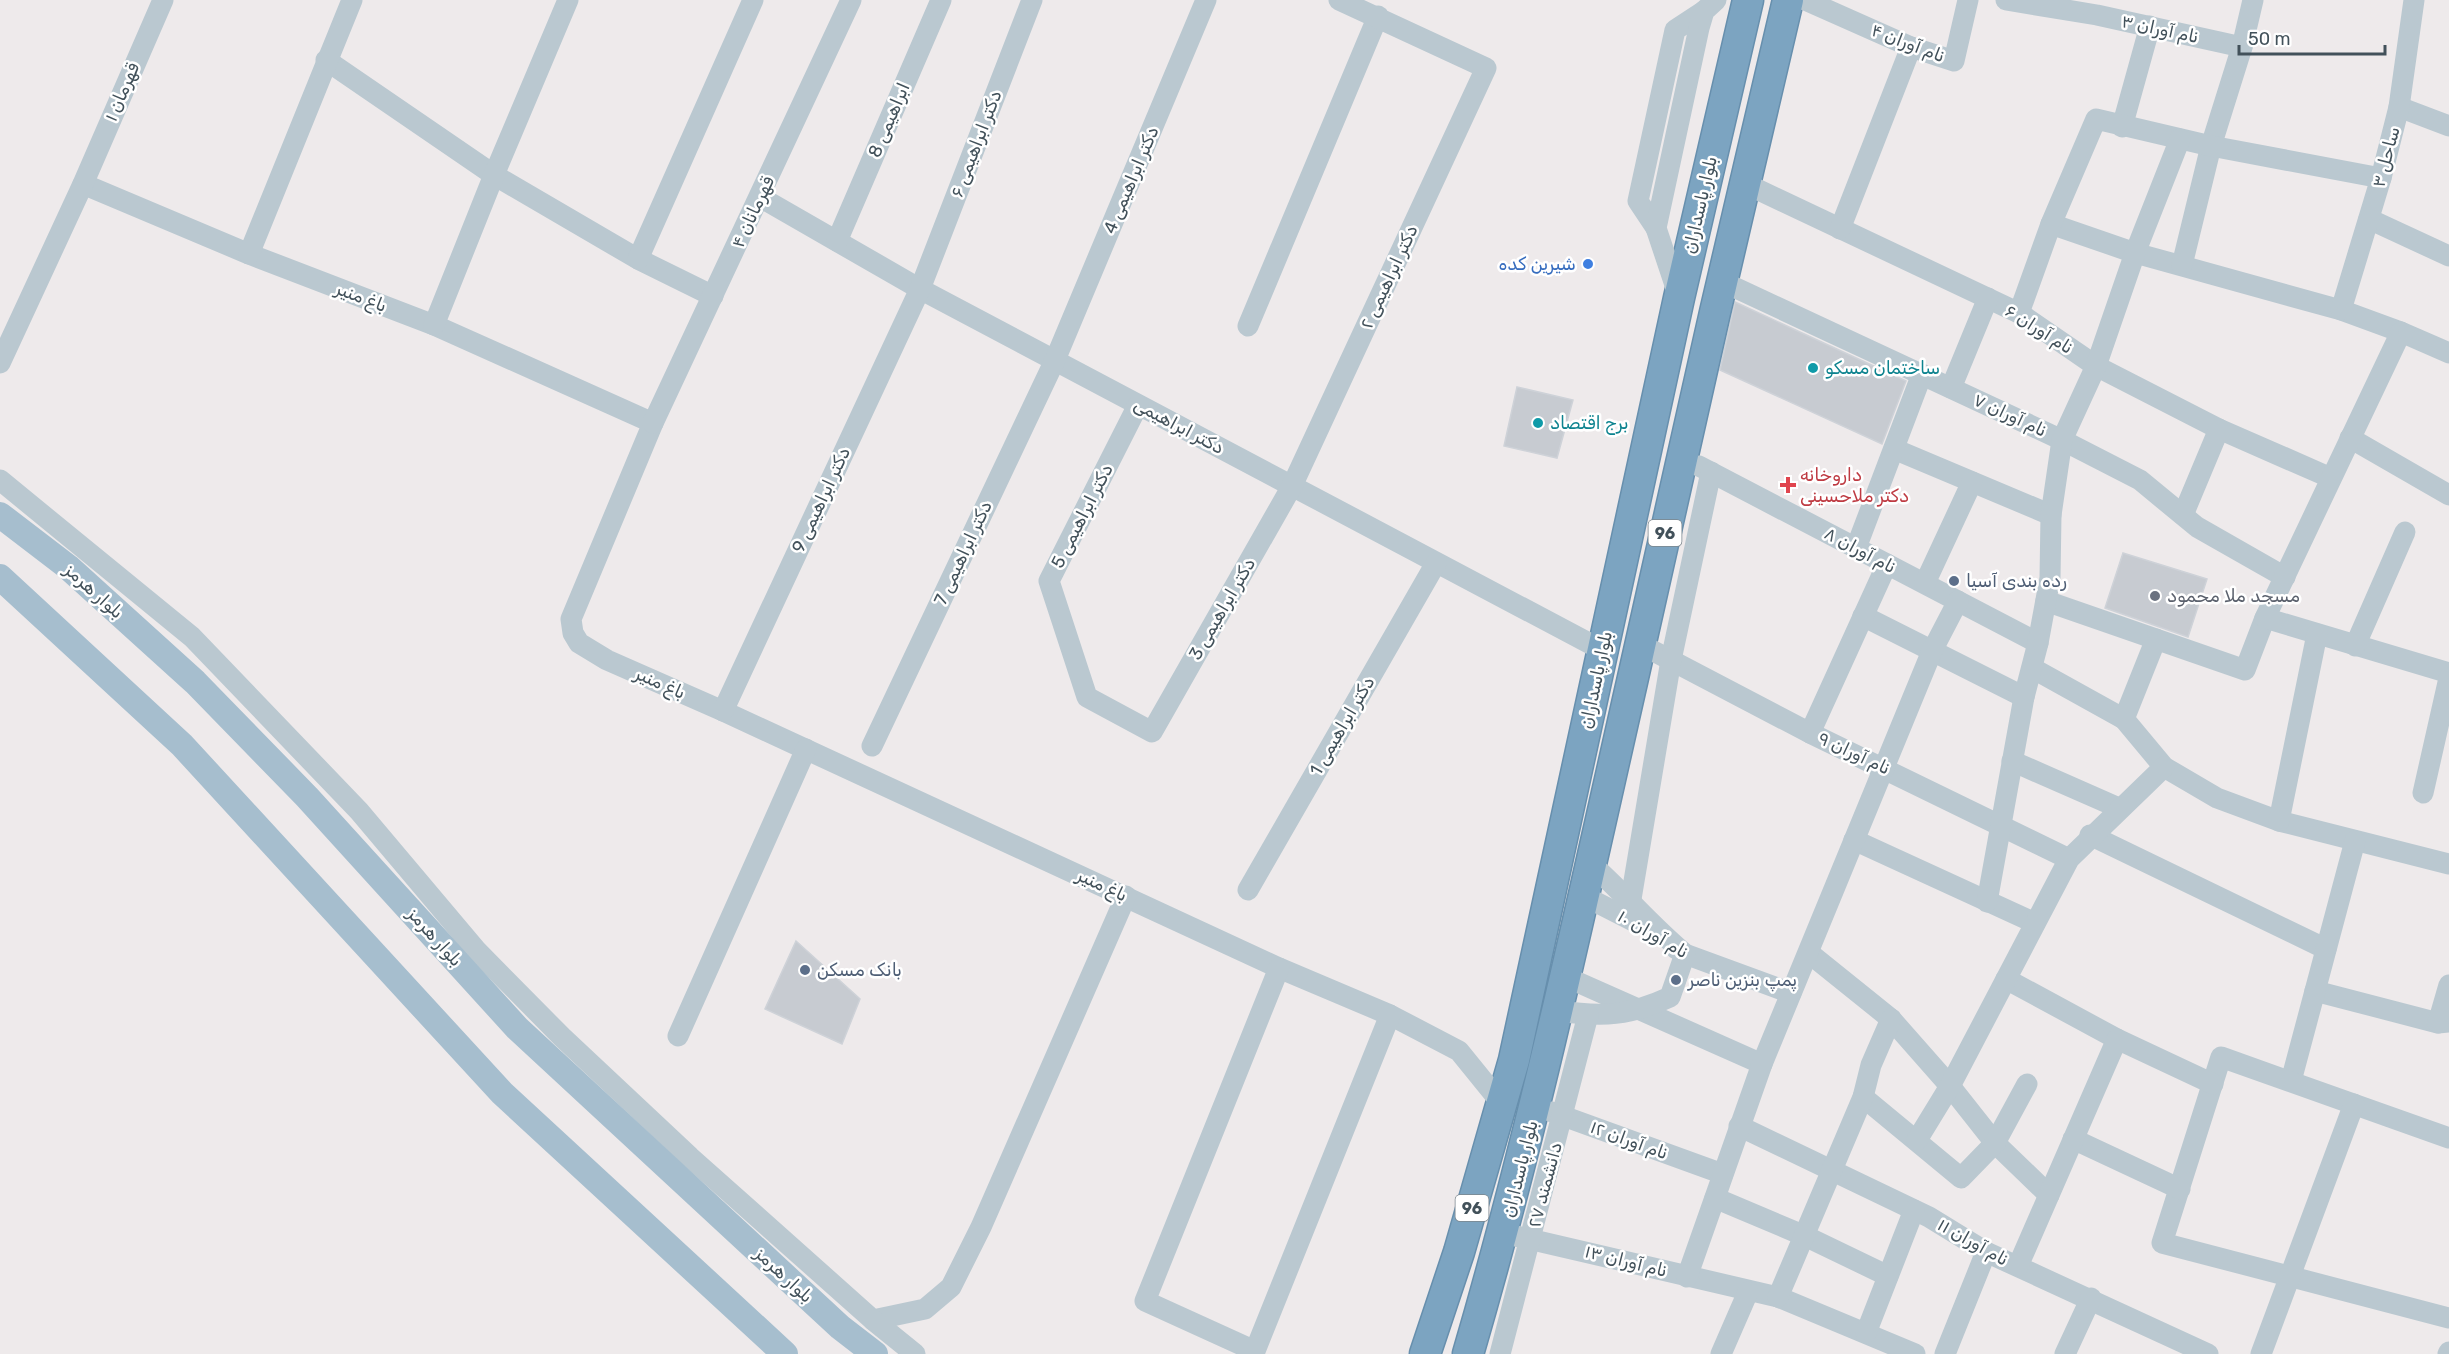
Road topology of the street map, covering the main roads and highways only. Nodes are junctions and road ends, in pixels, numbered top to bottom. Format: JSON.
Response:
{"nodes":[{"id":1,"x":1748,"y":0,"type":"edge"},
{"id":2,"x":1788,"y":0,"type":"edge"},
{"id":3,"x":0,"y":515,"type":"edge"},
{"id":4,"x":0,"y":577,"type":"edge"},
{"id":5,"x":785,"y":1354,"type":"edge"},
{"id":6,"x":875,"y":1354,"type":"edge"},
{"id":7,"x":1425,"y":1354,"type":"edge"},
{"id":8,"x":1468,"y":1354,"type":"edge"}],
"edges":[{"from":1,"to":7,"type":"highway","name":"بلوار پاسداران","number":"96"},
{"from":2,"to":8,"type":"highway","name":"بلوار پاسداران","number":"96"},
{"from":3,"to":6,"type":"main road","name":"بلوار هرمز"},
{"from":4,"to":5,"type":"main road"}]}
